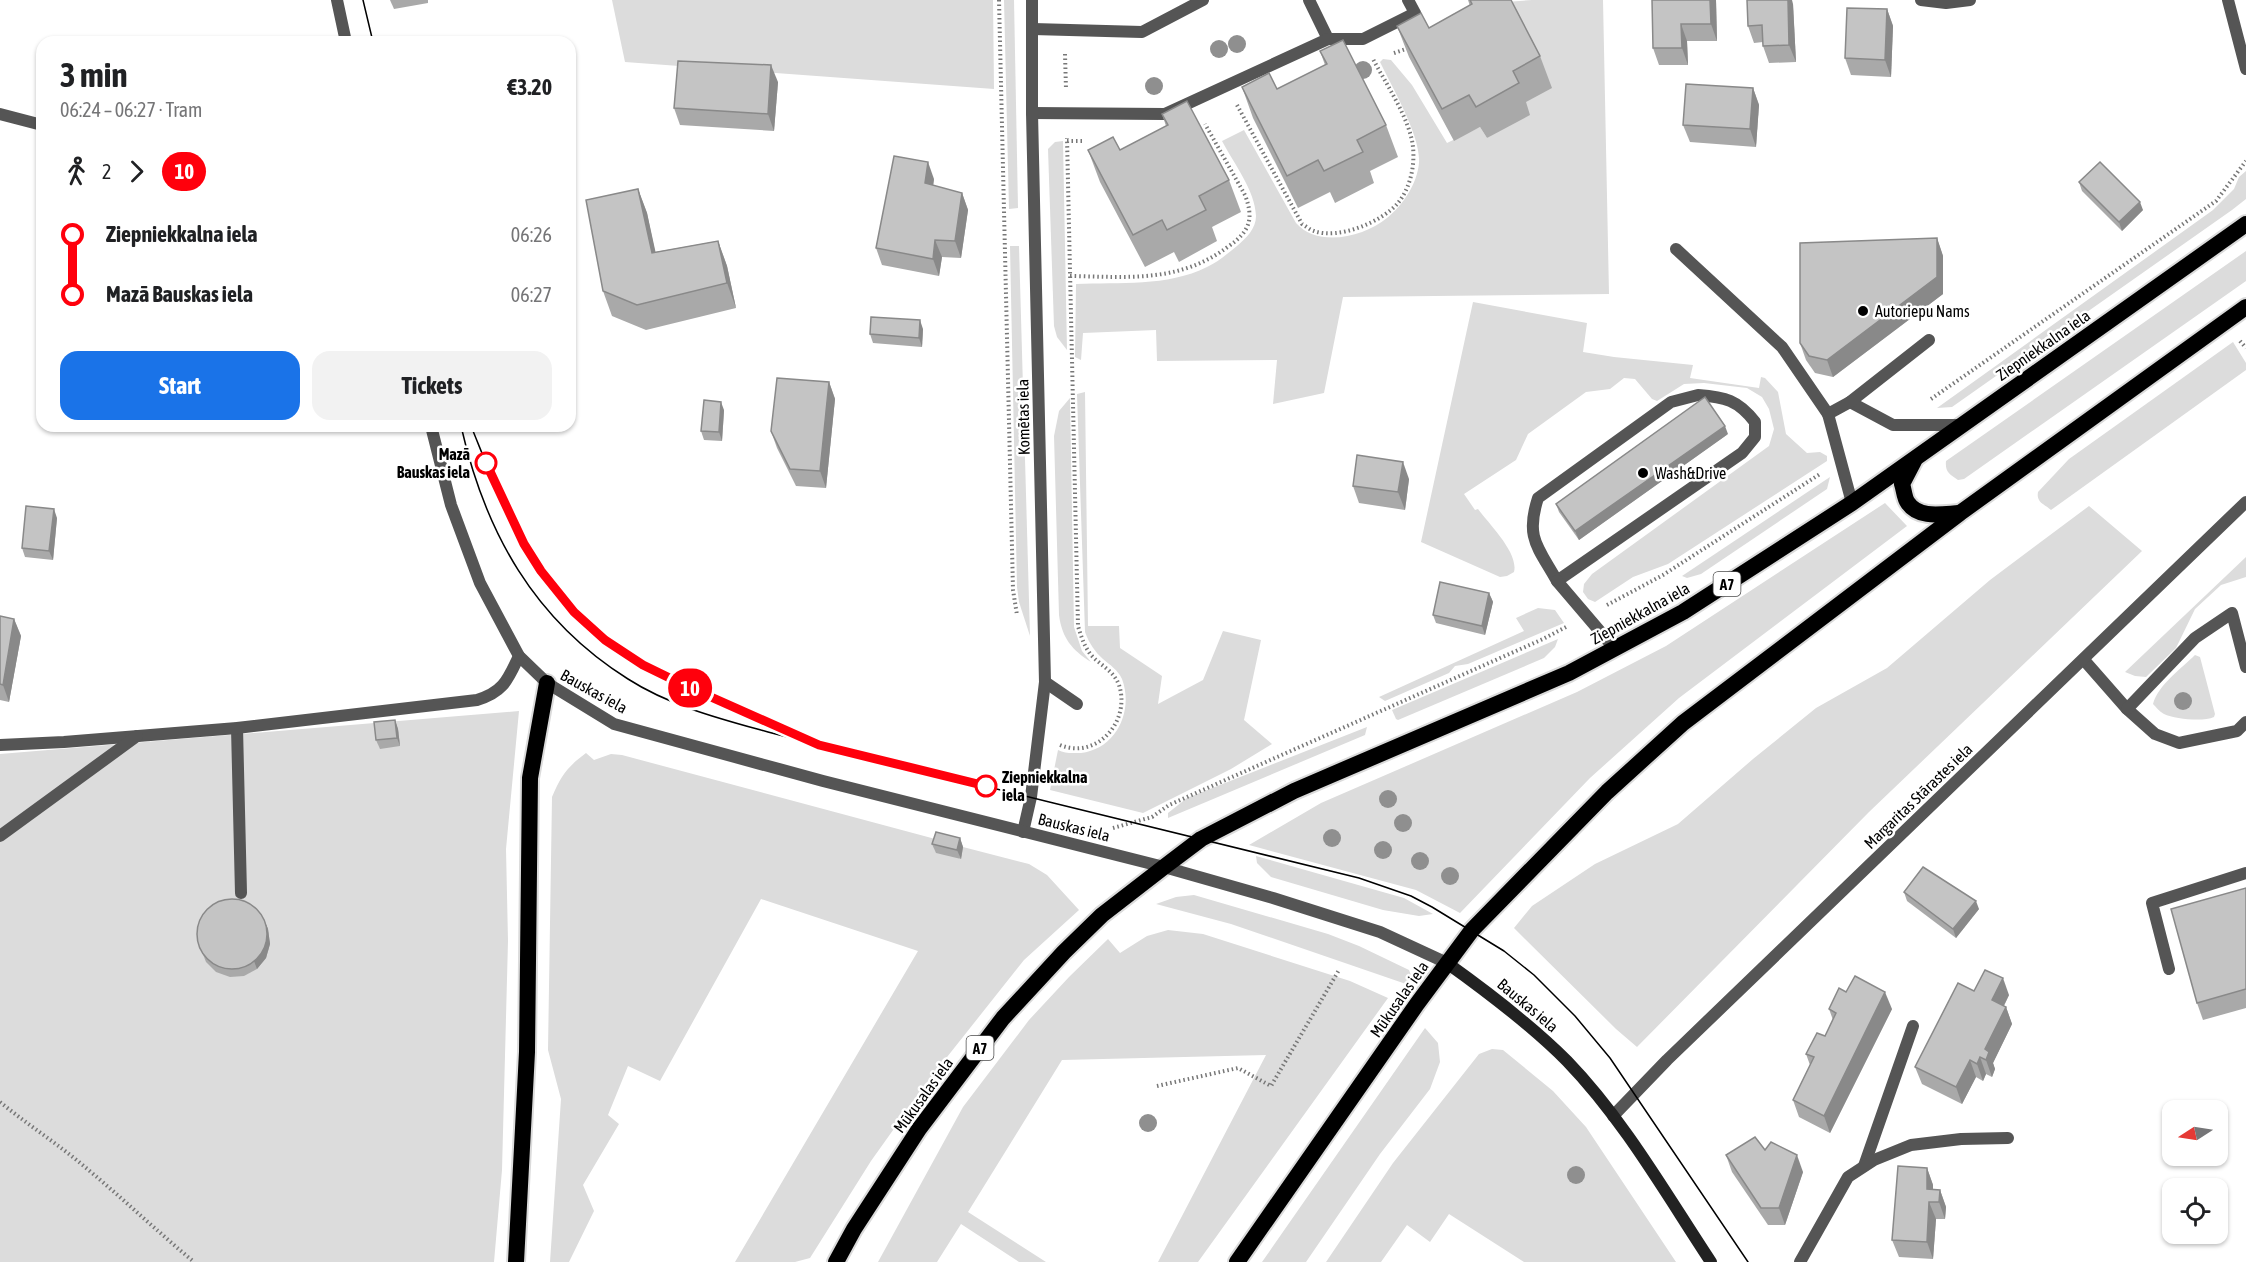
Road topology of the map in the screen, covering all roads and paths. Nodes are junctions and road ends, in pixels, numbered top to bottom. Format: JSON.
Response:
{"nodes":[{"id":1,"x":337,"y":0,"type":"edge"},
{"id":2,"x":999,"y":0,"type":"edge"},
{"id":3,"x":1032,"y":0,"type":"edge"},
{"id":4,"x":1203,"y":0,"type":"edge"},
{"id":5,"x":1309,"y":0,"type":"edge"},
{"id":6,"x":1408,"y":0,"type":"edge"},
{"id":7,"x":1921,"y":0,"type":"edge"},
{"id":8,"x":1970,"y":0,"type":"edge"},
{"id":9,"x":2228,"y":0,"type":"edge"},
{"id":10,"x":1033,"y":29,"type":"junction"},
{"id":11,"x":1065,"y":30,"type":"junction"},
{"id":12,"x":345,"y":36,"type":"edge"},
{"id":13,"x":1328,"y":39,"type":"junction"},
{"id":14,"x":1362,"y":60,"type":"dead end"},
{"id":15,"x":2246,"y":69,"type":"edge"},
{"id":16,"x":1247,"y":99,"type":"edge"},
{"id":17,"x":1237,"y":105,"type":"junction"},
{"id":18,"x":1229,"y":110,"type":"dead end"},
{"id":19,"x":1032,"y":113,"type":"junction"},
{"id":20,"x":1066,"y":113,"type":"junction"},
{"id":21,"x":0,"y":114,"type":"edge"},
{"id":22,"x":1213,"y":119,"type":"dead end"},
{"id":23,"x":36,"y":123,"type":"edge"},
{"id":24,"x":1205,"y":124,"type":"junction"},
{"id":25,"x":1196,"y":127,"type":"edge"},
{"id":26,"x":1090,"y":140,"type":"dead end"},
{"id":27,"x":1067,"y":141,"type":"junction"},
{"id":28,"x":2246,"y":224,"type":"edge"},
{"id":29,"x":1676,"y":249,"type":"dead end"},
{"id":30,"x":1070,"y":276,"type":"junction"},
{"id":31,"x":2246,"y":307,"type":"edge"},
{"id":32,"x":1929,"y":340,"type":"dead end"},
{"id":33,"x":1850,"y":402,"type":"junction"},
{"id":34,"x":1828,"y":414,"type":"junction"},
{"id":35,"x":1961,"y":425,"type":"junction"},
{"id":36,"x":433,"y":432,"type":"edge"},
{"id":37,"x":1916,"y":457,"type":"junction"},
{"id":38,"x":2246,"y":501,"type":"edge"},
{"id":39,"x":1852,"y":502,"type":"junction"},
{"id":40,"x":1960,"y":513,"type":"junction"},
{"id":41,"x":1557,"y":581,"type":"junction"},
{"id":42,"x":1019,"y":626,"type":"dead end"},
{"id":43,"x":1615,"y":648,"type":"junction"},
{"id":44,"x":519,"y":656,"type":"junction"},
{"id":45,"x":2084,"y":660,"type":"junction"},
{"id":46,"x":2246,"y":667,"type":"edge"},
{"id":47,"x":1045,"y":682,"type":"junction"},
{"id":48,"x":547,"y":683,"type":"junction"},
{"id":49,"x":1077,"y":704,"type":"dead end"},
{"id":50,"x":2127,"y":709,"type":"junction"},
{"id":51,"x":2246,"y":722,"type":"edge"},
{"id":52,"x":237,"y":728,"type":"junction"},
{"id":53,"x":138,"y":736,"type":"junction"},
{"id":54,"x":1054,"y":743,"type":"dead end"},
{"id":55,"x":0,"y":745,"type":"edge"},
{"id":56,"x":1023,"y":832,"type":"junction"},
{"id":57,"x":0,"y":836,"type":"edge"},
{"id":58,"x":1164,"y":867,"type":"junction"},
{"id":59,"x":2246,"y":873,"type":"edge"},
{"id":60,"x":241,"y":893,"type":"dead end"},
{"id":61,"x":1447,"y":963,"type":"junction"},
{"id":62,"x":2169,"y":969,"type":"dead end"},
{"id":63,"x":1339,"y":970,"type":"dead end"},
{"id":64,"x":1913,"y":1026,"type":"dead end"},
{"id":65,"x":1157,"y":1086,"type":"dead end"},
{"id":66,"x":0,"y":1102,"type":"edge"},
{"id":67,"x":1613,"y":1116,"type":"junction"},
{"id":68,"x":2008,"y":1138,"type":"dead end"},
{"id":69,"x":1864,"y":1166,"type":"junction"},
{"id":70,"x":194,"y":1262,"type":"edge"},
{"id":71,"x":516,"y":1262,"type":"edge"},
{"id":72,"x":836,"y":1262,"type":"edge"},
{"id":73,"x":1237,"y":1262,"type":"edge"},
{"id":74,"x":1711,"y":1262,"type":"edge"},
{"id":75,"x":1800,"y":1262,"type":"edge"}],
"edges":[{"from":1,"to":12,"type":"street"},
{"from":2,"to":42,"type":"path"},
{"from":3,"to":10,"type":"street","name":"Komētas iela"},
{"from":4,"to":11,"type":"street"},
{"from":5,"to":13,"type":"street"},
{"from":6,"to":13,"type":"street"},
{"from":7,"to":8,"type":"street"},
{"from":9,"to":15,"type":"street"},
{"from":10,"to":11,"type":"street"},
{"from":10,"to":19,"type":"street","name":"Komētas iela"},
{"from":11,"to":20,"type":"path"},
{"from":13,"to":20,"type":"street"},
{"from":14,"to":17,"type":"path"},
{"from":16,"to":17,"type":"path"},
{"from":17,"to":18,"type":"path"},
{"from":19,"to":20,"type":"street"},
{"from":19,"to":47,"type":"street","name":"Komētas iela"},
{"from":20,"to":27,"type":"path"},
{"from":21,"to":23,"type":"street"},
{"from":22,"to":24,"type":"path"},
{"from":24,"to":25,"type":"path"},
{"from":24,"to":30,"type":"path"},
{"from":26,"to":27,"type":"path"},
{"from":27,"to":30,"type":"path"},
{"from":28,"to":35,"type":"highway","name":"Ziepniekkalna iela","number":"A7"},
{"from":29,"to":34,"type":"street"},
{"from":30,"to":54,"type":"path"},
{"from":31,"to":40,"type":"highway"},
{"from":32,"to":33,"type":"street"},
{"from":33,"to":34,"type":"street"},
{"from":33,"to":35,"type":"street"},
{"from":34,"to":39,"type":"street"},
{"from":35,"to":37,"type":"highway","name":"Ziepniekkalna iela","number":"A7"},
{"from":36,"to":44,"type":"street","name":"Bauskas iela"},
{"from":37,"to":39,"type":"highway","name":"Ziepniekkalna iela","number":"A7"},
{"from":37,"to":40,"type":"highway"},
{"from":38,"to":45,"type":"street","name":"Margaritas Stārastes iela"},
{"from":39,"to":43,"type":"highway","name":"Ziepniekkalna iela","number":"A7"},
{"from":40,"to":61,"type":"highway"},
{"from":41,"to":41,"type":"street"},
{"from":41,"to":43,"type":"street"},
{"from":43,"to":58,"type":"highway","name":"Ziepniekkalna iela","number":"A7"},
{"from":44,"to":48,"type":"street","name":"Bauskas iela"},
{"from":44,"to":52,"type":"street"},
{"from":45,"to":50,"type":"street"},
{"from":45,"to":67,"type":"street","name":"Margaritas Stārastes iela"},
{"from":46,"to":50,"type":"street"},
{"from":47,"to":49,"type":"street"},
{"from":47,"to":56,"type":"street","name":"Komētas iela"},
{"from":48,"to":56,"type":"street","name":"Bauskas iela"},
{"from":48,"to":71,"type":"highway"},
{"from":50,"to":51,"type":"street"},
{"from":52,"to":53,"type":"street"},
{"from":52,"to":60,"type":"street"},
{"from":53,"to":55,"type":"street"},
{"from":53,"to":57,"type":"street"},
{"from":56,"to":58,"type":"street","name":"Bauskas iela"},
{"from":58,"to":61,"type":"street","name":"Bauskas iela"},
{"from":58,"to":72,"type":"highway","name":"Mūkusalas iela","number":"A7"},
{"from":59,"to":62,"type":"street"},
{"from":61,"to":67,"type":"main road","name":"Bauskas iela"},
{"from":61,"to":73,"type":"highway","name":"Mūkusalas iela"},
{"from":63,"to":65,"type":"path"},
{"from":64,"to":69,"type":"street"},
{"from":66,"to":70,"type":"path"},
{"from":67,"to":74,"type":"main road","name":"Bauskas iela"},
{"from":68,"to":69,"type":"street"},
{"from":69,"to":75,"type":"street"}]}
